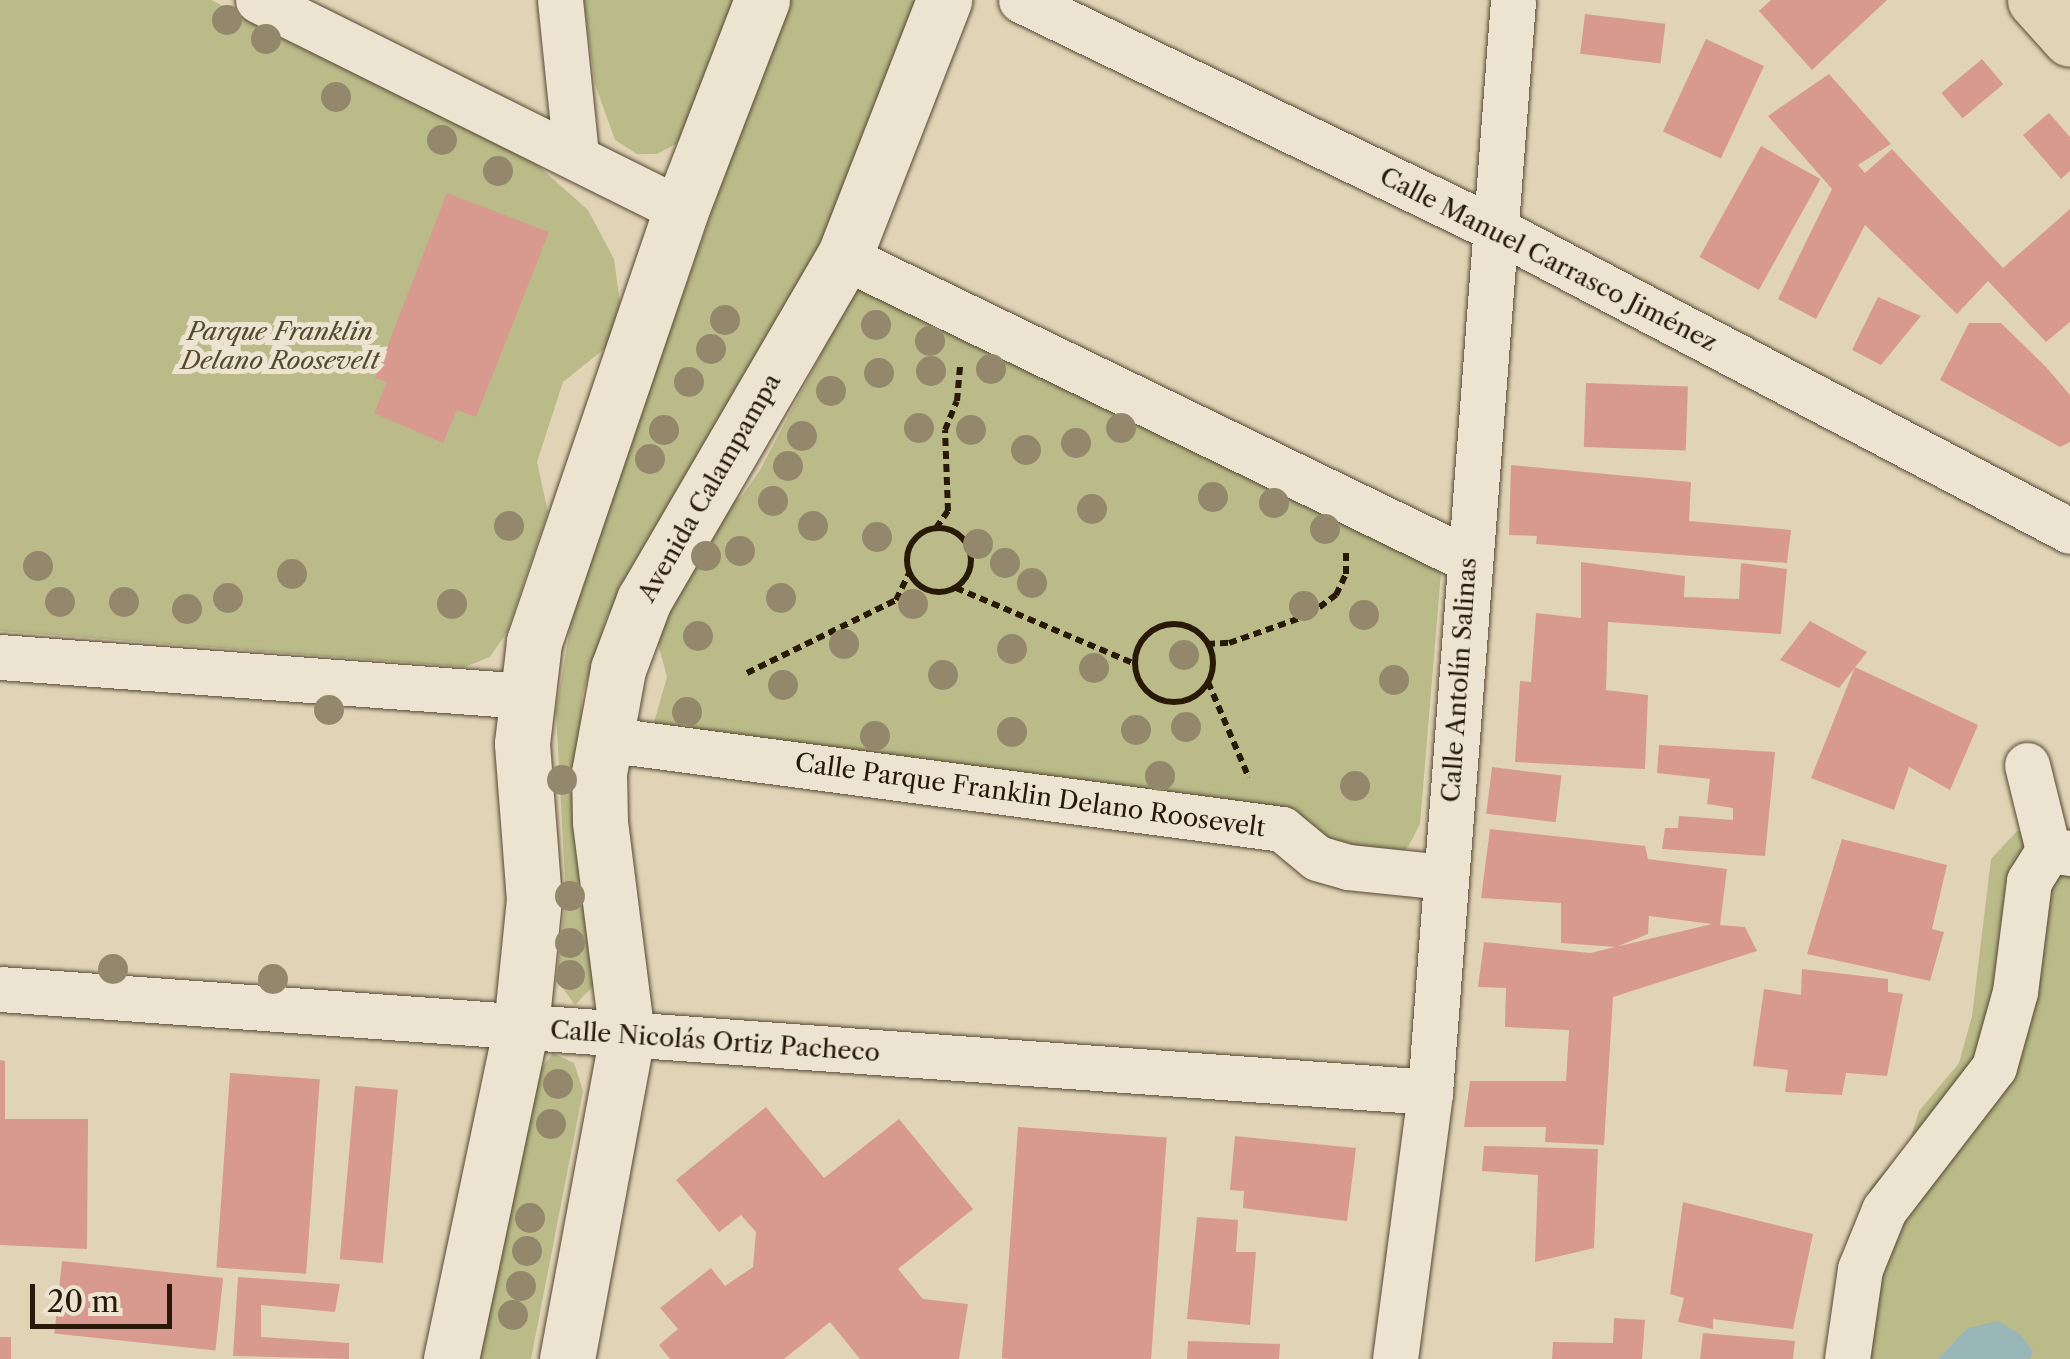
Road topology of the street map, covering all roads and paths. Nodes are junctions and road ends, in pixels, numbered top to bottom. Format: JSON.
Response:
{"nodes":[{"id":1,"x":258,"y":0,"type":"edge"},
{"id":2,"x":560,"y":0,"type":"edge"},
{"id":3,"x":762,"y":0,"type":"edge"},
{"id":4,"x":944,"y":0,"type":"edge"},
{"id":5,"x":1021,"y":0,"type":"edge"},
{"id":6,"x":1514,"y":0,"type":"edge"},
{"id":7,"x":2035,"y":0,"type":"edge"},
{"id":8,"x":2070,"y":39,"type":"edge"},
{"id":9,"x":576,"y":156,"type":"junction"},
{"id":10,"x":681,"y":210,"type":"junction"},
{"id":11,"x":1496,"y":230,"type":"junction"},
{"id":12,"x":844,"y":257,"type":"junction"},
{"id":13,"x":964,"y":313,"type":"junction"},
{"id":14,"x":1346,"y":502,"type":"junction"},
{"id":15,"x":936,"y":528,"type":"junction"},
{"id":16,"x":2070,"y":531,"type":"edge"},
{"id":17,"x":1469,"y":560,"type":"junction"},
{"id":18,"x":909,"y":572,"type":"junction"},
{"id":19,"x":955,"y":587,"type":"junction"},
{"id":20,"x":1207,"y":644,"type":"junction"},
{"id":21,"x":0,"y":658,"type":"edge"},
{"id":22,"x":1134,"y":664,"type":"junction"},
{"id":23,"x":746,"y":673,"type":"dead end"},
{"id":24,"x":1208,"y":682,"type":"junction"},
{"id":25,"x":525,"y":696,"type":"junction"},
{"id":26,"x":604,"y":739,"type":"junction"},
{"id":27,"x":2027,"y":765,"type":"dead end"},
{"id":28,"x":1263,"y":827,"type":"junction"},
{"id":29,"x":2059,"y":851,"type":"edge"},
{"id":30,"x":1445,"y":877,"type":"junction"},
{"id":31,"x":0,"y":988,"type":"edge"},
{"id":32,"x":520,"y":1027,"type":"junction"},
{"id":33,"x":628,"y":1036,"type":"junction"},
{"id":34,"x":1430,"y":1092,"type":"junction"},
{"id":35,"x":451,"y":1359,"type":"edge"},
{"id":36,"x":567,"y":1359,"type":"edge"},
{"id":37,"x":1395,"y":1359,"type":"edge"},
{"id":38,"x":1848,"y":1359,"type":"edge"}],
"edges":[{"from":1,"to":9,"type":"street"},
{"from":2,"to":9,"type":"street"},
{"from":3,"to":10,"type":"street"},
{"from":4,"to":12,"type":"street","name":"Avenida Calampampa"},
{"from":5,"to":11,"type":"street","name":"Calle Manuel Carrasco Jiménez"},
{"from":6,"to":11,"type":"street","name":"Calle Antolín Salinas"},
{"from":7,"to":8,"type":"highway"},
{"from":9,"to":10,"type":"street"},
{"from":10,"to":25,"type":"street"},
{"from":11,"to":16,"type":"street","name":"Calle Manuel Carrasco Jiménez"},
{"from":11,"to":17,"type":"street","name":"Calle Antolín Salinas"},
{"from":12,"to":13,"type":"street"},
{"from":12,"to":26,"type":"street","name":"Avenida Calampampa"},
{"from":13,"to":14,"type":"street"},
{"from":13,"to":15,"type":"path"},
{"from":14,"to":17,"type":"street"},
{"from":14,"to":20,"type":"path"},
{"from":15,"to":18,"type":"path"},
{"from":15,"to":19,"type":"path"},
{"from":17,"to":30,"type":"street","name":"Calle Antolín Salinas"},
{"from":18,"to":19,"type":"path"},
{"from":18,"to":23,"type":"path"},
{"from":19,"to":22,"type":"path"},
{"from":20,"to":22,"type":"path"},
{"from":20,"to":24,"type":"path"},
{"from":21,"to":25,"type":"street"},
{"from":22,"to":24,"type":"path"},
{"from":24,"to":28,"type":"path"},
{"from":25,"to":32,"type":"street"},
{"from":26,"to":28,"type":"street","name":"Calle Parque Franklin Delano Roosevelt"},
{"from":26,"to":33,"type":"street","name":"Avenida Calampampa"},
{"from":27,"to":29,"type":"street"},
{"from":28,"to":30,"type":"street","name":"Calle Parque Franklin Delano Roosevelt"},
{"from":29,"to":38,"type":"street"},
{"from":30,"to":34,"type":"street","name":"Calle Antolín Salinas"},
{"from":31,"to":32,"type":"street","name":"Calle Nicolás Ortiz Pacheco"},
{"from":32,"to":33,"type":"street","name":"Calle Nicolás Ortiz Pacheco"},
{"from":32,"to":35,"type":"street"},
{"from":33,"to":34,"type":"street","name":"Calle Nicolás Ortiz Pacheco"},
{"from":33,"to":36,"type":"street","name":"Avenida Calampampa"},
{"from":34,"to":37,"type":"street","name":"Calle Antolín Salinas"}]}
